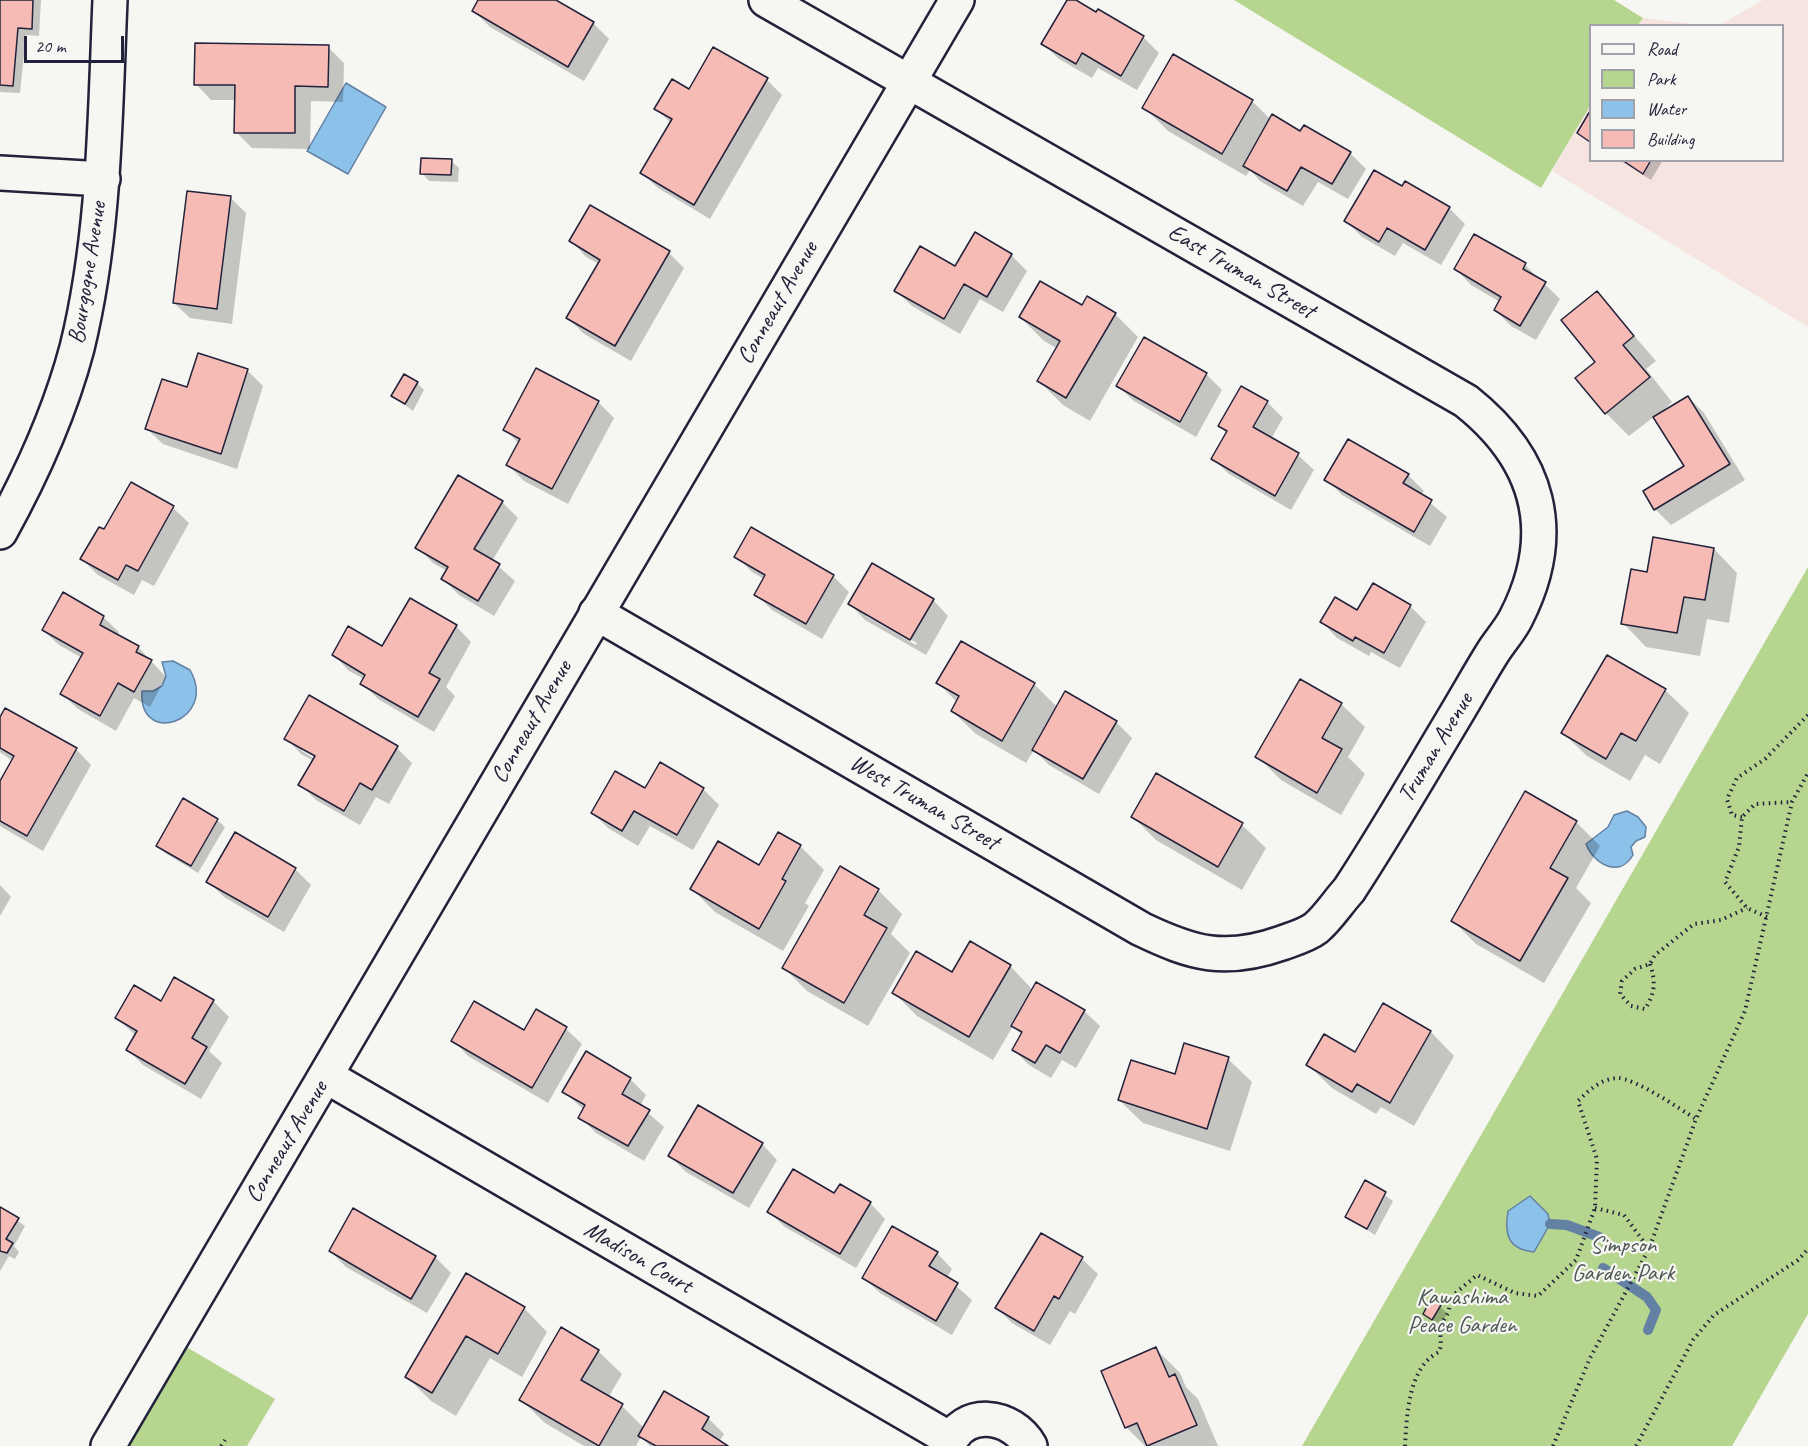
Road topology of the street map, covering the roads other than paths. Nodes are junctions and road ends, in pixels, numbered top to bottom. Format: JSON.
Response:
{"nodes":[{"id":1,"x":110,"y":0,"type":"edge"},
{"id":2,"x":766,"y":0,"type":"edge"},
{"id":3,"x":957,"y":0,"type":"edge"},
{"id":4,"x":909,"y":81,"type":"junction"},
{"id":5,"x":0,"y":173,"type":"edge"},
{"id":6,"x":102,"y":179,"type":"junction"},
{"id":7,"x":1537,"y":500,"type":"joint"},
{"id":8,"x":0,"y":532,"type":"edge"},
{"id":9,"x":596,"y":613,"type":"junction"},
{"id":10,"x":1264,"y":949,"type":"joint"},
{"id":11,"x":326,"y":1076,"type":"junction"},
{"id":12,"x":949,"y":1443,"type":"edge"},
{"id":13,"x":108,"y":1446,"type":"edge"},
{"id":14,"x":1030,"y":1446,"type":"edge"}],
"edges":[{"from":1,"to":6,"type":"street","name":"Bourgogne Avenue"},
{"from":2,"to":4,"type":"street","name":"East Truman Street"},
{"from":3,"to":4,"type":"street","name":"Conneaut Avenue"},
{"from":4,"to":7,"type":"street","name":"East Truman Street"},
{"from":4,"to":9,"type":"street","name":"Conneaut Avenue"},
{"from":5,"to":6,"type":"street"},
{"from":6,"to":8,"type":"street","name":"Bourgogne Avenue"},
{"from":7,"to":10,"type":"street","name":"Truman Avenue"},
{"from":9,"to":10,"type":"street","name":"West Truman Street"},
{"from":9,"to":11,"type":"street","name":"Conneaut Avenue"},
{"from":11,"to":12,"type":"street","name":"Madison Court"},
{"from":11,"to":13,"type":"street","name":"Conneaut Avenue"},
{"from":12,"to":14,"type":"street","name":"Madison Court"}]}
